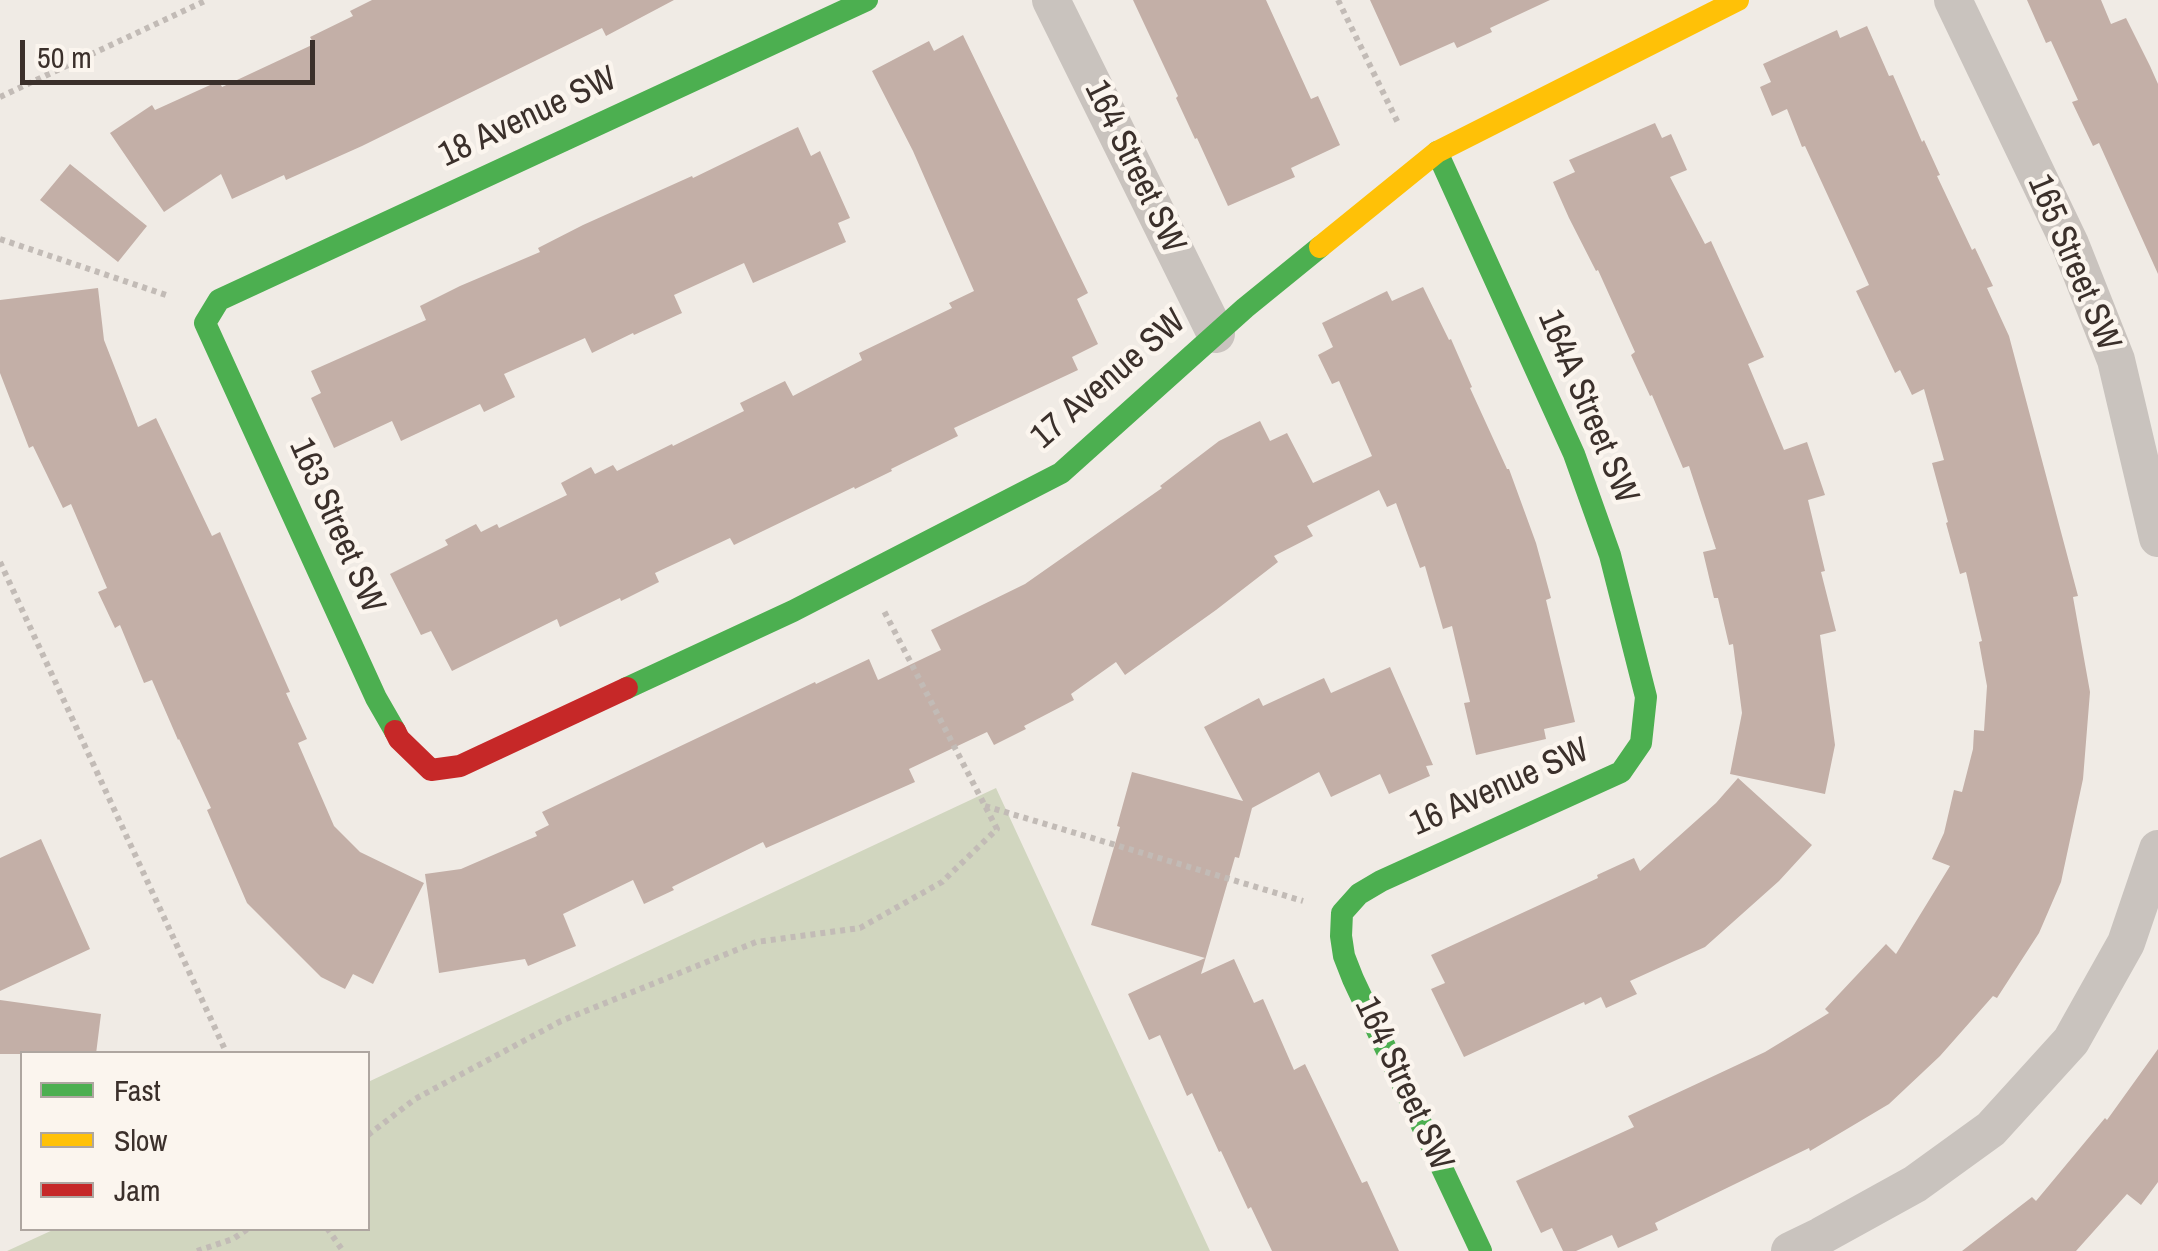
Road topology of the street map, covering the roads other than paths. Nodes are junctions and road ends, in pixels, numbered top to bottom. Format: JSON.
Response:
{"nodes":[{"id":1,"x":867,"y":0,"type":"edge"},
{"id":2,"x":1051,"y":0,"type":"edge"},
{"id":3,"x":1738,"y":0,"type":"edge"},
{"id":4,"x":1953,"y":0,"type":"edge"},
{"id":5,"x":1428,"y":160,"type":"junction"},
{"id":6,"x":216,"y":305,"type":"joint"},
{"id":7,"x":1216,"y":334,"type":"junction"},
{"id":8,"x":2158,"y":538,"type":"edge"},
{"id":9,"x":1646,"y":697,"type":"joint"},
{"id":10,"x":431,"y":770,"type":"joint"},
{"id":11,"x":2158,"y":850,"type":"edge"},
{"id":12,"x":1342,"y":913,"type":"joint"},
{"id":13,"x":1481,"y":1251,"type":"edge"},
{"id":14,"x":1790,"y":1251,"type":"edge"}],
"edges":[{"from":1,"to":6,"type":"street","name":"18 Avenue SW"},
{"from":2,"to":7,"type":"street","name":"164 Street SW"},
{"from":3,"to":5,"type":"street","name":"17 Avenue SW"},
{"from":4,"to":8,"type":"street","name":"165 Street SW"},
{"from":5,"to":7,"type":"street","name":"17 Avenue SW"},
{"from":5,"to":9,"type":"street","name":"164A Street SW"},
{"from":6,"to":10,"type":"street","name":"163 Street SW"},
{"from":7,"to":10,"type":"street","name":"17 Avenue SW"},
{"from":9,"to":12,"type":"street","name":"16 Avenue SW"},
{"from":11,"to":14,"type":"street"},
{"from":12,"to":13,"type":"street","name":"164 Street SW"}]}
